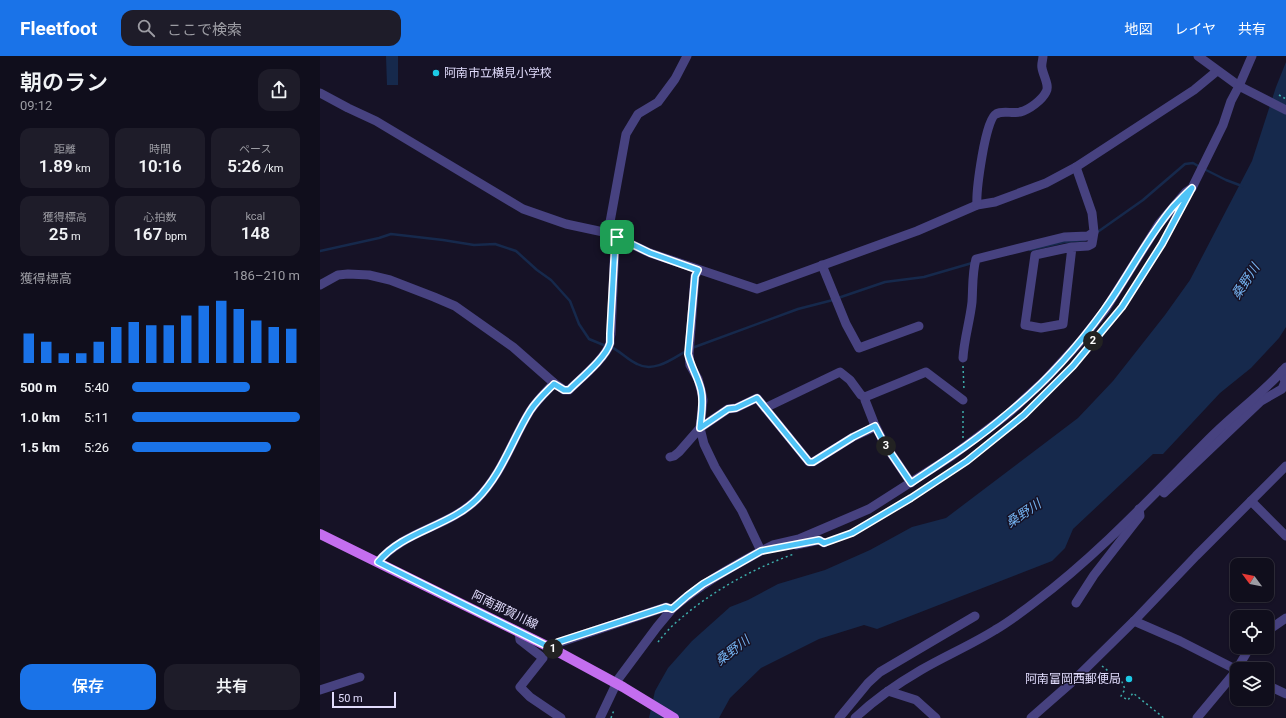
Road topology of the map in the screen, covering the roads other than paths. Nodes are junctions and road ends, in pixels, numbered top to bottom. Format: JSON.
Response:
{"nodes":[{"id":1,"x":687,"y":56,"type":"edge"},
{"id":2,"x":1043,"y":56,"type":"edge"},
{"id":3,"x":1198,"y":56,"type":"edge"},
{"id":4,"x":1252,"y":56,"type":"edge"},
{"id":5,"x":1217,"y":71,"type":"junction"},
{"id":6,"x":1239,"y":86,"type":"junction"},
{"id":7,"x":321,"y":96,"type":"edge"},
{"id":8,"x":1286,"y":110,"type":"edge"},
{"id":9,"x":1076,"y":167,"type":"junction"},
{"id":10,"x":978,"y":205,"type":"junction"},
{"id":11,"x":1094,"y":232,"type":"junction"},
{"id":12,"x":608,"y":233,"type":"junction"},
{"id":13,"x":617,"y":237,"type":"junction"},
{"id":14,"x":1072,"y":247,"type":"junction"},
{"id":15,"x":822,"y":265,"type":"junction"},
{"id":16,"x":698,"y":270,"type":"junction"},
{"id":17,"x":320,"y":285,"type":"edge"},
{"id":18,"x":919,"y":326,"type":"dead end"},
{"id":19,"x":963,"y":358,"type":"dead end"},
{"id":20,"x":1284,"y":369,"type":"edge"},
{"id":21,"x":554,"y":384,"type":"junction"},
{"id":22,"x":866,"y":397,"type":"junction"},
{"id":23,"x":963,"y":400,"type":"dead end"},
{"id":24,"x":765,"y":408,"type":"junction"},
{"id":25,"x":875,"y":426,"type":"junction"},
{"id":26,"x":700,"y":428,"type":"junction"},
{"id":27,"x":670,"y":457,"type":"dead end"},
{"id":28,"x":1286,"y":466,"type":"edge"},
{"id":29,"x":911,"y":483,"type":"junction"},
{"id":30,"x":1251,"y":501,"type":"junction"},
{"id":31,"x":1140,"y":513,"type":"junction"},
{"id":32,"x":320,"y":534,"type":"edge"},
{"id":33,"x":1286,"y":536,"type":"edge"},
{"id":34,"x":824,"y":543,"type":"road end"},
{"id":35,"x":761,"y":551,"type":"junction"},
{"id":36,"x":378,"y":562,"type":"junction"},
{"id":37,"x":1076,"y":603,"type":"dead end"},
{"id":38,"x":672,"y":609,"type":"junction"},
{"id":39,"x":975,"y":616,"type":"dead end"},
{"id":40,"x":1286,"y":618,"type":"edge"},
{"id":41,"x":1134,"y":621,"type":"junction"},
{"id":42,"x":1274,"y":626,"type":"edge"},
{"id":43,"x":519,"y":632,"type":"junction"},
{"id":44,"x":553,"y":649,"type":"junction"},
{"id":45,"x":1230,"y":666,"type":"edge"},
{"id":46,"x":360,"y":677,"type":"dead end"},
{"id":47,"x":1230,"y":678,"type":"edge"},
{"id":48,"x":616,"y":684,"type":"junction"},
{"id":49,"x":1274,"y":688,"type":"edge"},
{"id":50,"x":320,"y":690,"type":"edge"},
{"id":51,"x":888,"y":691,"type":"junction"},
{"id":52,"x":1286,"y":694,"type":"edge"},
{"id":53,"x":558,"y":717,"type":"edge"},
{"id":54,"x":600,"y":718,"type":"edge"},
{"id":55,"x":674,"y":718,"type":"edge"},
{"id":56,"x":839,"y":718,"type":"edge"},
{"id":57,"x":855,"y":718,"type":"edge"},
{"id":58,"x":936,"y":718,"type":"edge"},
{"id":59,"x":1030,"y":718,"type":"edge"},
{"id":60,"x":1197,"y":718,"type":"edge"}],
"edges":[{"from":1,"to":12,"type":"street"},
{"from":2,"to":10,"type":"street"},
{"from":3,"to":5,"type":"street"},
{"from":4,"to":6,"type":"street"},
{"from":5,"to":6,"type":"street"},
{"from":5,"to":9,"type":"street"},
{"from":6,"to":8,"type":"street"},
{"from":6,"to":29,"type":"street"},
{"from":7,"to":12,"type":"street"},
{"from":9,"to":10,"type":"street"},
{"from":9,"to":11,"type":"street"},
{"from":10,"to":15,"type":"street"},
{"from":11,"to":14,"type":"street"},
{"from":11,"to":19,"type":"street"},
{"from":12,"to":13,"type":"street"},
{"from":13,"to":16,"type":"street"},
{"from":13,"to":21,"type":"street"},
{"from":14,"to":14,"type":"street"},
{"from":15,"to":16,"type":"street"},
{"from":15,"to":18,"type":"street"},
{"from":16,"to":26,"type":"street"},
{"from":17,"to":21,"type":"street"},
{"from":20,"to":31,"type":"street"},
{"from":21,"to":36,"type":"street"},
{"from":22,"to":23,"type":"street"},
{"from":22,"to":24,"type":"street"},
{"from":22,"to":25,"type":"street"},
{"from":24,"to":25,"type":"street"},
{"from":24,"to":26,"type":"street"},
{"from":25,"to":29,"type":"street"},
{"from":26,"to":27,"type":"street"},
{"from":26,"to":35,"type":"street"},
{"from":28,"to":30,"type":"street"},
{"from":29,"to":35,"type":"street"},
{"from":30,"to":33,"type":"street"},
{"from":30,"to":41,"type":"street"},
{"from":31,"to":37,"type":"street"},
{"from":31,"to":51,"type":"street"},
{"from":32,"to":36,"type":"main road","name":"阿南那賀川線"},
{"from":34,"to":35,"type":"street"},
{"from":35,"to":38,"type":"street"},
{"from":36,"to":43,"type":"main road","name":"阿南那賀川線"},
{"from":38,"to":44,"type":"street"},
{"from":38,"to":48,"type":"street"},
{"from":39,"to":56,"type":"street"},
{"from":40,"to":42,"type":"street"},
{"from":41,"to":45,"type":"street"},
{"from":41,"to":59,"type":"street"},
{"from":43,"to":44,"type":"main road","name":"阿南那賀川線"},
{"from":43,"to":53,"type":"street"},
{"from":44,"to":48,"type":"main road","name":"阿南那賀川線"},
{"from":46,"to":50,"type":"street"},
{"from":47,"to":60,"type":"street"},
{"from":48,"to":54,"type":"street"},
{"from":48,"to":55,"type":"main road","name":"阿南那賀川線"},
{"from":49,"to":52,"type":"street"},
{"from":51,"to":57,"type":"street"},
{"from":51,"to":58,"type":"street"}]}
